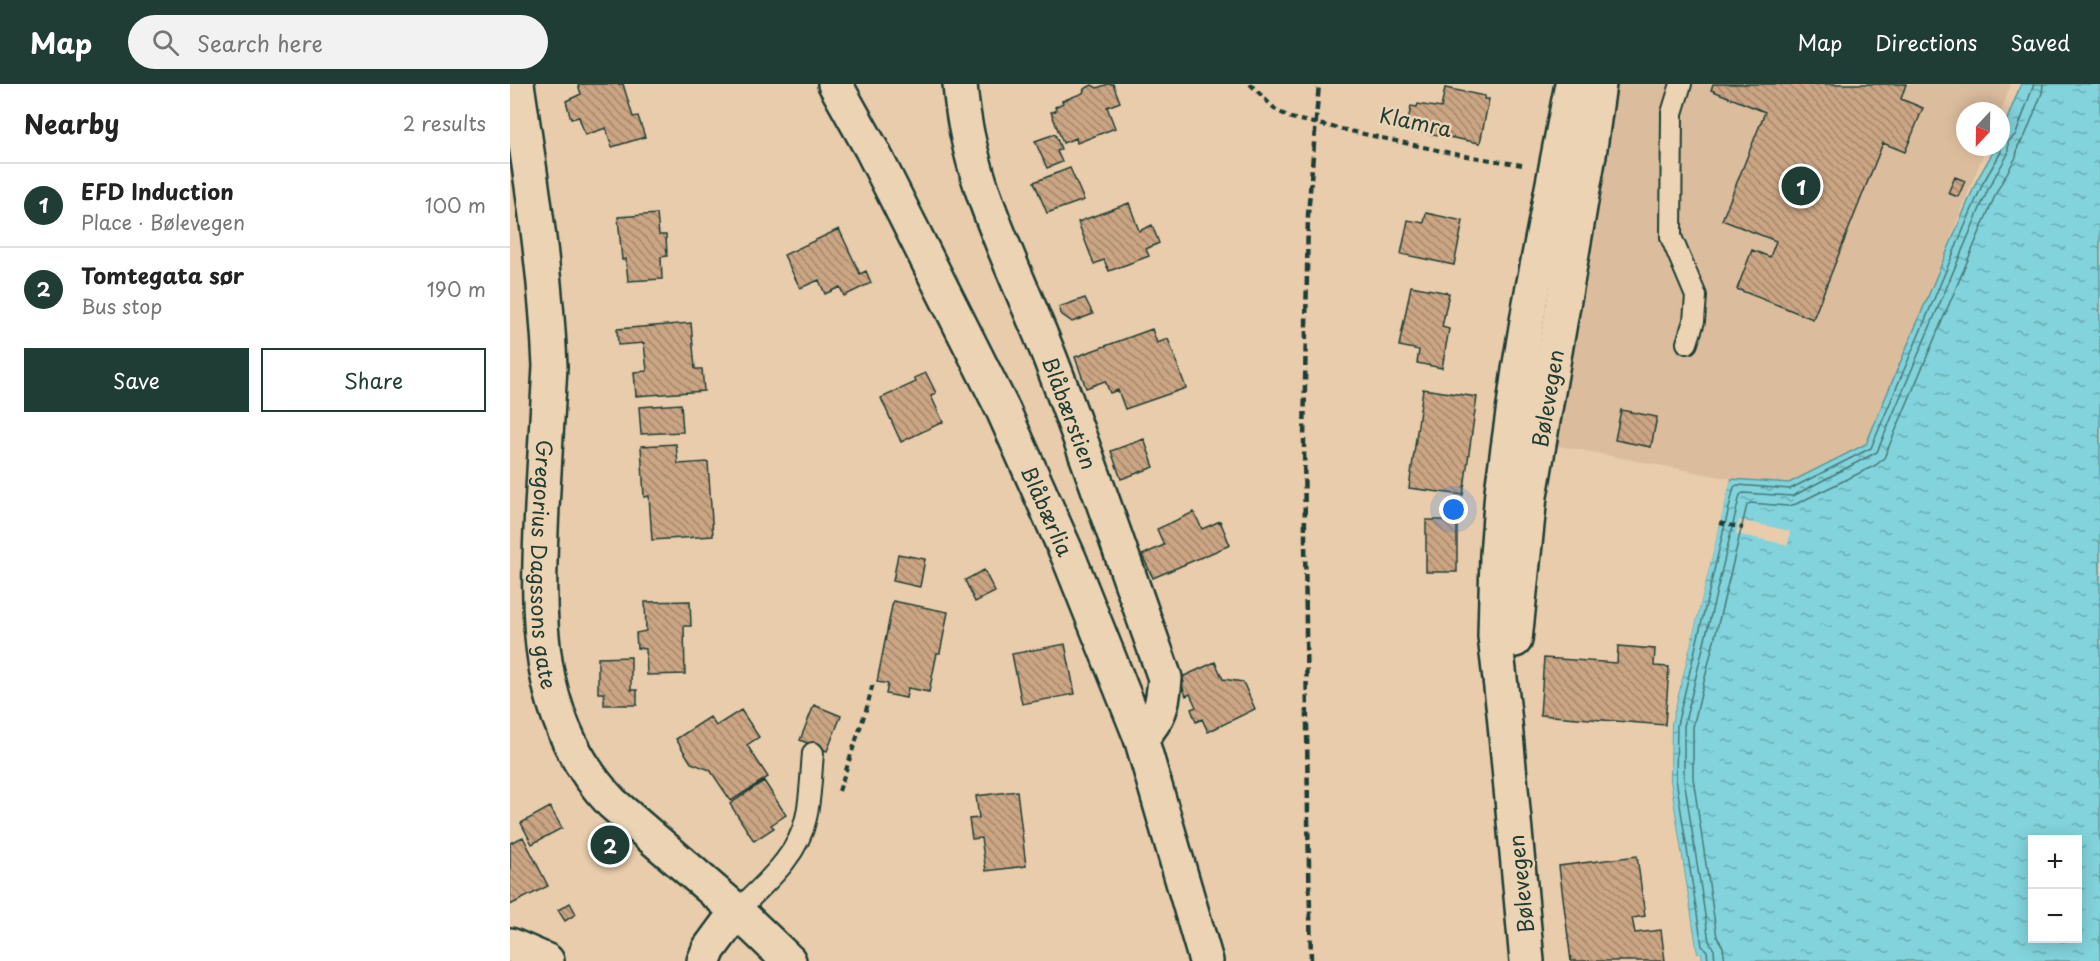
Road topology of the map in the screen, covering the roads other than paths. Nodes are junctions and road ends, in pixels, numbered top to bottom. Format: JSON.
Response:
{"nodes":[{"id":1,"x":517,"y":84,"type":"edge"},
{"id":2,"x":835,"y":84,"type":"edge"},
{"id":3,"x":960,"y":84,"type":"edge"},
{"id":4,"x":1572,"y":84,"type":"edge"},
{"id":5,"x":1599,"y":84,"type":"edge"},
{"id":6,"x":1681,"y":84,"type":"edge"},
{"id":7,"x":1560,"y":172,"type":"junction"},
{"id":8,"x":1687,"y":343,"type":"dead end"},
{"id":9,"x":1141,"y":738,"type":"junction"},
{"id":10,"x":813,"y":753,"type":"dead end"},
{"id":11,"x":737,"y":911,"type":"junction"},
{"id":12,"x":510,"y":945,"type":"edge"},
{"id":13,"x":1528,"y":957,"type":"edge"},
{"id":14,"x":547,"y":961,"type":"edge"},
{"id":15,"x":704,"y":961,"type":"edge"},
{"id":16,"x":789,"y":961,"type":"edge"},
{"id":17,"x":1206,"y":961,"type":"edge"}],
"edges":[{"from":1,"to":11,"type":"street","name":"Gregorius Dagssons gate"},
{"from":2,"to":9,"type":"street","name":"Blåbærlia"},
{"from":3,"to":9,"type":"street","name":"Blåbærstien"},
{"from":4,"to":7,"type":"street","name":"Bølevegen"},
{"from":5,"to":7,"type":"street","name":"Bølevegen"},
{"from":6,"to":8,"type":"lane"},
{"from":7,"to":13,"type":"street","name":"Bølevegen"},
{"from":9,"to":17,"type":"street","name":"Blåbærlia"},
{"from":10,"to":11,"type":"lane"},
{"from":11,"to":15,"type":"street"},
{"from":11,"to":16,"type":"street","name":"Gregorius Dagssons gate"},
{"from":12,"to":14,"type":"street"}]}
